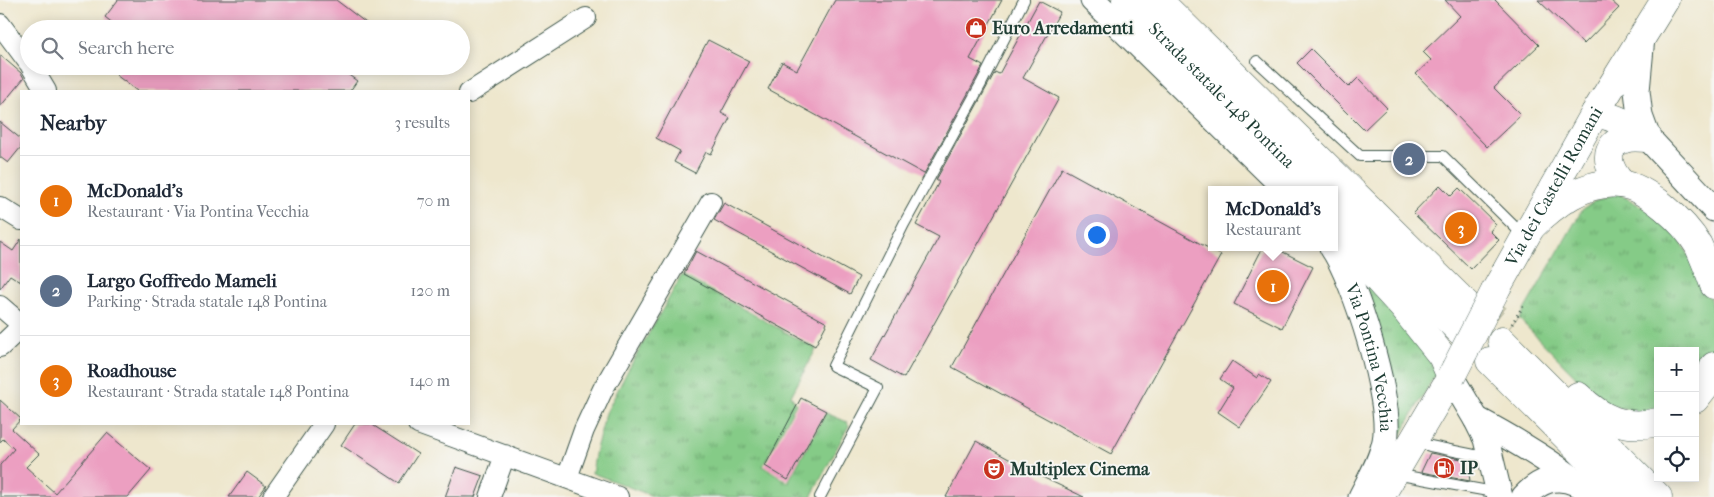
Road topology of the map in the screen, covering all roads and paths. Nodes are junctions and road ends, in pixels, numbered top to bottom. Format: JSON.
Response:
{"nodes":[{"id":1,"x":1024,"y":0,"type":"edge"},
{"id":2,"x":1093,"y":0,"type":"edge"},
{"id":3,"x":1126,"y":0,"type":"edge"},
{"id":4,"x":1158,"y":0,"type":"edge"},
{"id":5,"x":1665,"y":0,"type":"edge"},
{"id":6,"x":586,"y":18,"type":"dead end"},
{"id":7,"x":0,"y":24,"type":"edge"},
{"id":8,"x":1642,"y":35,"type":"junction"},
{"id":9,"x":20,"y":51,"type":"edge"},
{"id":10,"x":1257,"y":61,"type":"dead end"},
{"id":11,"x":36,"y":75,"type":"edge"},
{"id":12,"x":45,"y":90,"type":"edge"},
{"id":13,"x":470,"y":91,"type":"edge"},
{"id":14,"x":1596,"y":113,"type":"junction"},
{"id":15,"x":1648,"y":138,"type":"junction"},
{"id":16,"x":1622,"y":184,"type":"junction"},
{"id":17,"x":1283,"y":186,"type":"edge"},
{"id":18,"x":1313,"y":186,"type":"edge"},
{"id":19,"x":710,"y":202,"type":"dead end"},
{"id":20,"x":0,"y":207,"type":"edge"},
{"id":21,"x":1714,"y":209,"type":"edge"},
{"id":22,"x":1338,"y":210,"type":"edge"},
{"id":23,"x":20,"y":219,"type":"edge"},
{"id":24,"x":1528,"y":233,"type":"junction"},
{"id":25,"x":1338,"y":236,"type":"edge"},
{"id":26,"x":1334,"y":251,"type":"edge"},
{"id":27,"x":1714,"y":284,"type":"edge"},
{"id":28,"x":0,"y":306,"type":"edge"},
{"id":29,"x":1476,"y":308,"type":"junction"},
{"id":30,"x":20,"y":325,"type":"edge"},
{"id":31,"x":20,"y":327,"type":"edge"},
{"id":32,"x":1501,"y":343,"type":"junction"},
{"id":33,"x":0,"y":347,"type":"edge"},
{"id":34,"x":1714,"y":366,"type":"edge"},
{"id":35,"x":1451,"y":377,"type":"junction"},
{"id":36,"x":1699,"y":395,"type":"edge"},
{"id":37,"x":1476,"y":419,"type":"junction"},
{"id":38,"x":1654,"y":422,"type":"edge"},
{"id":39,"x":323,"y":425,"type":"edge"},
{"id":40,"x":421,"y":425,"type":"edge"},
{"id":41,"x":1414,"y":441,"type":"junction"},
{"id":42,"x":505,"y":455,"type":"junction"},
{"id":43,"x":1492,"y":459,"type":"junction"},
{"id":44,"x":1394,"y":474,"type":"junction"},
{"id":45,"x":567,"y":478,"type":"junction"},
{"id":46,"x":1591,"y":493,"type":"edge"},
{"id":47,"x":1500,"y":495,"type":"edge"},
{"id":48,"x":274,"y":497,"type":"edge"},
{"id":49,"x":490,"y":497,"type":"edge"},
{"id":50,"x":618,"y":497,"type":"edge"},
{"id":51,"x":820,"y":497,"type":"edge"},
{"id":52,"x":1361,"y":497,"type":"edge"},
{"id":53,"x":1380,"y":497,"type":"edge"},
{"id":54,"x":1524,"y":497,"type":"edge"},
{"id":55,"x":1627,"y":497,"type":"edge"},
{"id":56,"x":1658,"y":497,"type":"edge"}],
"edges":[{"from":1,"to":51,"type":"lane"},
{"from":2,"to":17,"type":"street"},
{"from":3,"to":18,"type":"main road","name":"Strada statale 148 Pontina"},
{"from":4,"to":29,"type":"main road","name":"Strada statale 148 Pontina"},
{"from":5,"to":8,"type":"main road","name":"Via dei Castelli Romani"},
{"from":6,"to":13,"type":"street"},
{"from":7,"to":9,"type":"street"},
{"from":8,"to":14,"type":"main road","name":"Via dei Castelli Romani"},
{"from":8,"to":15,"type":"street"},
{"from":10,"to":24,"type":"lane"},
{"from":11,"to":12,"type":"street"},
{"from":14,"to":15,"type":"main road"},
{"from":14,"to":24,"type":"main road","name":"Via dei Castelli Romani"},
{"from":15,"to":16,"type":"main road"},
{"from":15,"to":21,"type":"street"},
{"from":16,"to":24,"type":"main road"},
{"from":16,"to":27,"type":"main road"},
{"from":19,"to":45,"type":"street"},
{"from":20,"to":23,"type":"street"},
{"from":22,"to":29,"type":"main road"},
{"from":24,"to":29,"type":"main road","name":"Via dei Castelli Romani"},
{"from":25,"to":35,"type":"main road"},
{"from":26,"to":52,"type":"street","name":"Via Pontina Vecchia"},
{"from":28,"to":30,"type":"street"},
{"from":29,"to":35,"type":"main road","name":"Via dei Castelli Romani","bridge":true},
{"from":31,"to":33,"type":"street"},
{"from":32,"to":38,"type":"main road"},
{"from":32,"to":55,"type":"main road"},
{"from":32,"to":56,"type":"main road"},
{"from":34,"to":36,"type":"main road"},
{"from":35,"to":37,"type":"street"},
{"from":35,"to":41,"type":"main road","name":"Via dei Castelli Romani"},
{"from":37,"to":43,"type":"street"},
{"from":37,"to":46,"type":"street"},
{"from":39,"to":48,"type":"street"},
{"from":40,"to":42,"type":"street"},
{"from":41,"to":43,"type":"lane"},
{"from":41,"to":44,"type":"main road","name":"Via dei Castelli Romani"},
{"from":42,"to":45,"type":"street"},
{"from":42,"to":49,"type":"street"},
{"from":43,"to":47,"type":"street"},
{"from":44,"to":47,"type":"lane"},
{"from":44,"to":53,"type":"main road","name":"Via dei Castelli Romani"},
{"from":45,"to":50,"type":"street"},
{"from":46,"to":54,"type":"street"}]}
